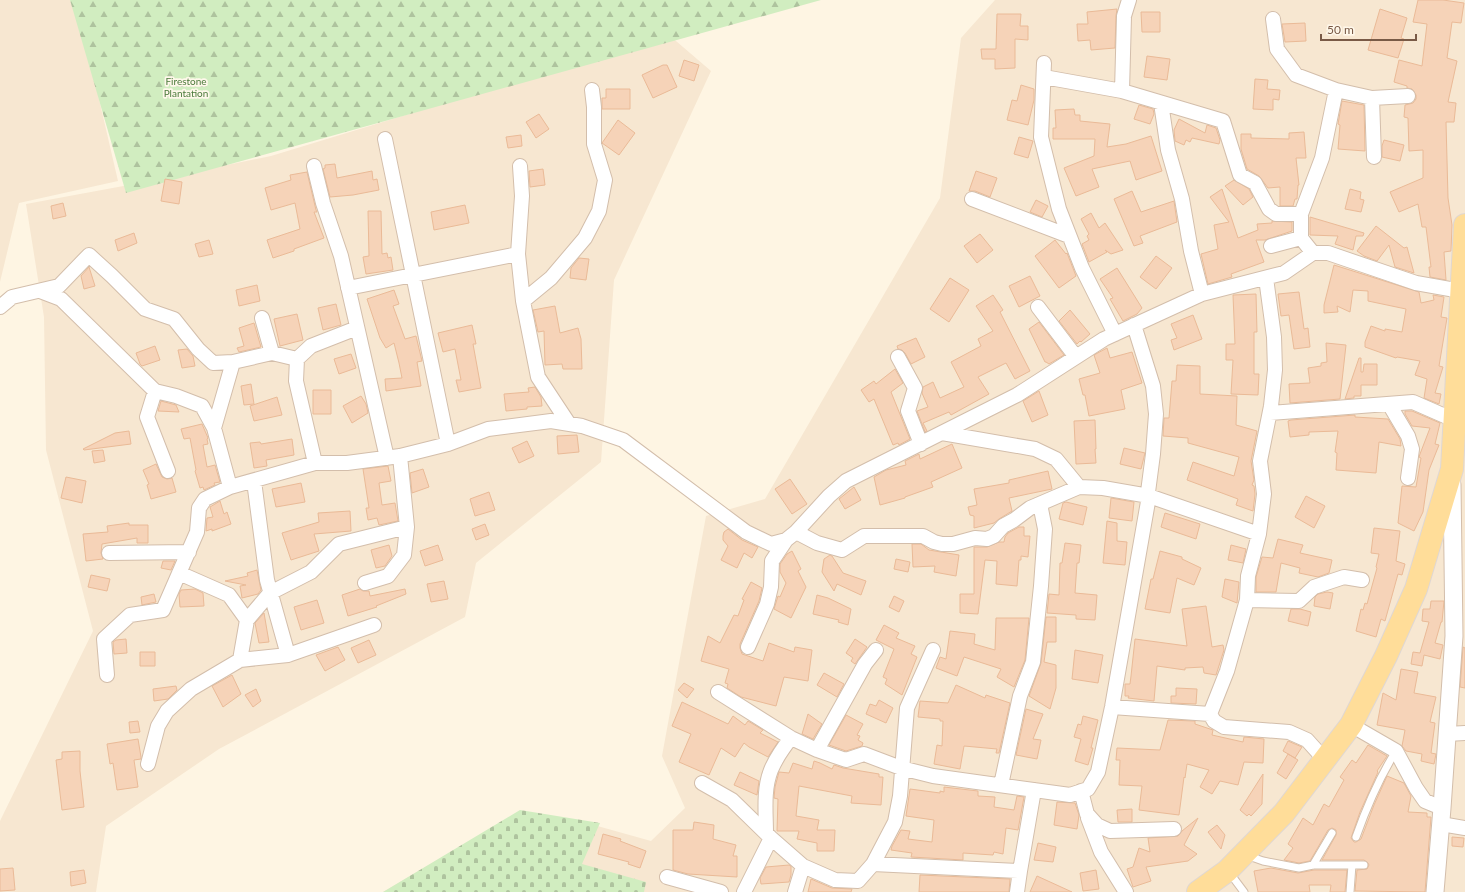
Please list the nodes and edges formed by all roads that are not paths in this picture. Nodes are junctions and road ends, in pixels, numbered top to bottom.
1 (1129, 0) edge
2 (1273, 19) dead end
3 (592, 90) dead end
4 (1336, 90) junction
5 (1122, 91) junction
6 (1408, 96) dead end
7 (1372, 98) junction
8 (1161, 103) junction
9 (385, 138) dead end
10 (1374, 157) dead end
11 (314, 166) dead end
12 (520, 166) dead end
13 (972, 199) dead end
14 (1301, 214) junction
15 (1465, 225) edge
16 (1069, 236) junction
17 (1301, 238) junction
18 (1271, 246) dead end
19 (1313, 253) junction
20 (518, 254) junction
21 (413, 276) junction
22 (1266, 278) junction
23 (348, 288) junction
24 (40, 291) junction
25 (1202, 294) junction
26 (1462, 300) edge
27 (522, 301) junction
28 (0, 307) edge
29 (1038, 307) dead end
30 (262, 318) dead end
31 (1134, 325) junction
32 (357, 328) junction
33 (1115, 334) junction
34 (272, 353) junction
35 (898, 357) dead end
36 (1076, 357) junction
37 (297, 359) junction
38 (233, 362) junction
39 (155, 391) junction
40 (1389, 404) junction
41 (1270, 413) junction
42 (1454, 420) junction
43 (569, 424) junction
44 (214, 428) junction
45 (942, 433) junction
46 (448, 444) junction
47 (921, 444) junction
48 (393, 457) junction
49 (316, 463) junction
50 (168, 470) dead end
51 (1452, 470) junction
52 (1408, 478) dead end
53 (254, 481) junction
54 (230, 487) junction
55 (1079, 488) junction
56 (1149, 496) junction
57 (1040, 504) junction
58 (407, 527) junction
59 (1259, 534) junction
60 (791, 536) junction
61 (189, 552) junction
62 (109, 553) dead end
63 (179, 573) junction
64 (1362, 580) dead end
65 (365, 583) dead end
66 (270, 594) junction
67 (1247, 600) junction
68 (247, 620) junction
69 (374, 625) dead end
70 (748, 647) dead end
71 (876, 650) dead end
72 (933, 650) dead end
73 (288, 655) junction
74 (240, 660) junction
75 (107, 675) dead end
76 (718, 692) dead end
77 (1112, 707) junction
78 (1210, 714) junction
79 (1351, 725) junction
80 (1465, 733) edge
81 (1447, 734) junction
82 (791, 738) junction
83 (817, 750) junction
84 (1396, 751) junction
85 (1325, 760) junction
86 (148, 764) dead end
87 (901, 768) junction
88 (702, 782) dead end
89 (1001, 785) junction
90 (1034, 790) junction
91 (1081, 791) junction
92 (1086, 814) junction
93 (1442, 816) junction
94 (1465, 828) edge
95 (1174, 829) dead end
96 (1332, 833) dead end
97 (769, 836) junction
98 (1356, 837) dead end
99 (1244, 854) junction
100 (873, 864) junction
101 (1313, 865) junction
102 (1352, 865) junction
103 (1364, 865) dead end
104 (803, 866) junction
105 (1020, 871) junction
106 (1227, 871) junction
107 (667, 877) dead end
108 (720, 892) edge
109 (744, 892) edge
110 (795, 892) edge
111 (1017, 892) edge
112 (1126, 892) edge
113 (1198, 892) edge
114 (1244, 892) edge
115 (1350, 892) edge
116 (1435, 892) edge

1 - 5 street
2 - 4 street
3 - 27 street
4 - 7 street
4 - 14 street
5 - 8 street
5 - 16 street
6 - 7 street
7 - 10 street
8 - 14 street
8 - 25 street
9 - 21 street
11 - 23 street
12 - 20 street
13 - 16 street
14 - 17 street
15 - 26 main road
16 - 33 street
17 - 18 street
17 - 19 street
19 - 22 street
19 - 26 street
20 - 21 street
20 - 27 street
21 - 23 street
21 - 46 street
22 - 25 street
22 - 41 street
23 - 32 street
24 - 28 street
24 - 38 street
24 - 39 street
25 - 31 street
26 - 42 main road
27 - 43 street
29 - 36 street
30 - 34 street
31 - 33 street
31 - 56 street
32 - 37 street
32 - 48 street
33 - 36 street
34 - 37 street
34 - 38 street
35 - 47 street
36 - 45 street
37 - 49 street
38 - 44 street
39 - 44 street
39 - 50 street
40 - 41 street
40 - 42 street
40 - 52 street
41 - 59 street
42 - 51 main road
43 - 46 street
43 - 60 street
44 - 54 street
45 - 47 street
45 - 55 street
46 - 48 street
47 - 60 street
48 - 49 street
48 - 58 street
49 - 53 street
51 - 79 main road
51 - 81 street
53 - 54 street
53 - 66 street
54 - 61 street
55 - 56 street
55 - 57 street
56 - 59 street
56 - 77 street
57 - 60 street
57 - 89 street
58 - 65 street
58 - 66 street
59 - 67 street
60 - 70 street
61 - 62 street
61 - 63 street
63 - 68 street
63 - 75 street
64 - 67 street
66 - 68 street
66 - 73 street
67 - 78 street
68 - 74 street
69 - 73 street
71 - 83 street
72 - 87 street
73 - 74 street
74 - 86 street
76 - 82 street
77 - 78 street
77 - 91 street
78 - 85 street
79 - 84 street
79 - 85 main road
80 - 81 street
81 - 93 street
82 - 83 street
82 - 97 street
83 - 87 street
84 - 93 street
84 - 98 lane
85 - 99 main road
87 - 89 street
87 - 100 street
88 - 97 street
89 - 90 street
90 - 91 street
90 - 105 street
91 - 92 street
92 - 95 street
92 - 112 street
93 - 94 street
93 - 116 street
96 - 101 lane
97 - 104 street
97 - 109 street
99 - 101 lane
99 - 106 main road
100 - 104 street
100 - 105 street
101 - 102 lane
102 - 103 lane
102 - 115 lane
104 - 110 street
105 - 111 street
106 - 113 main road
106 - 114 lane
107 - 108 street

